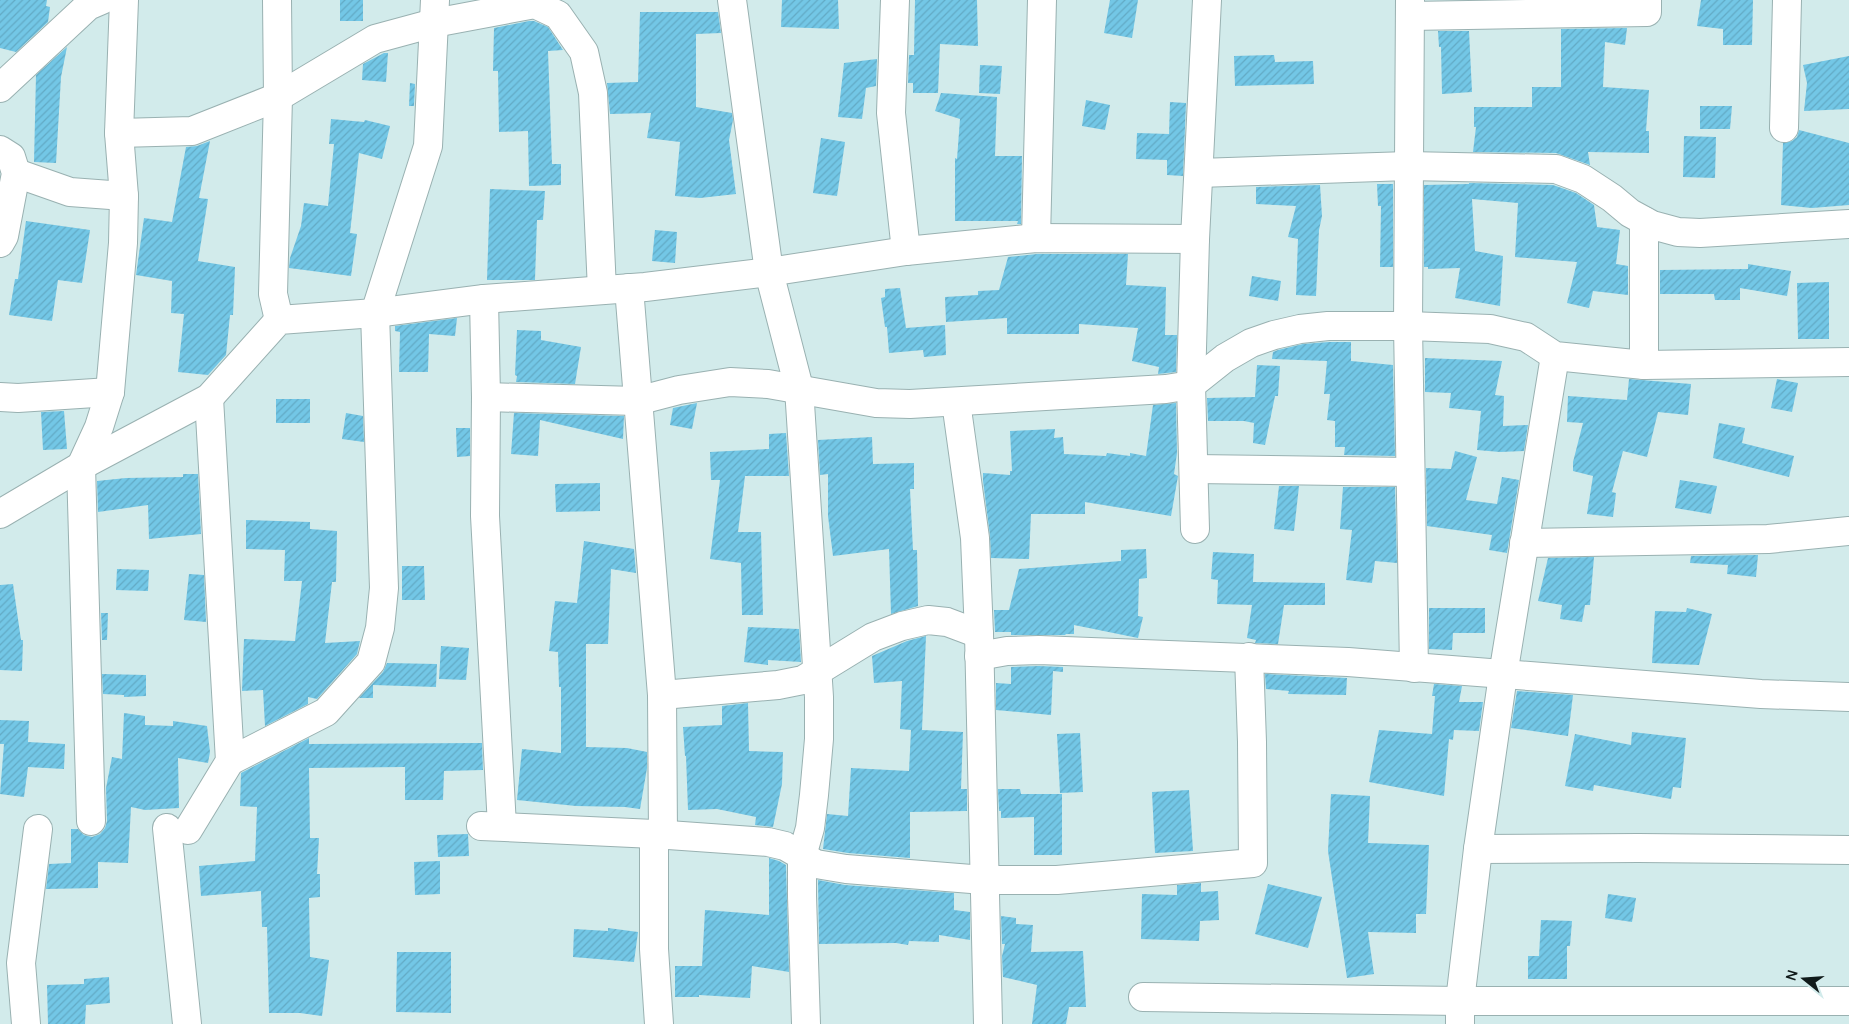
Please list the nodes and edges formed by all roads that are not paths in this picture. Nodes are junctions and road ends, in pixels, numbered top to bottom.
1 (102, 0) edge
2 (124, 0) edge
3 (277, 0) edge
4 (732, 0) edge
5 (895, 0) edge
6 (1042, 0) edge
7 (1207, 0) edge
8 (1647, 0) edge
9 (1787, 0) edge
10 (1410, 8) edge
11 (435, 12) edge
12 (0, 88) edge
13 (278, 97) junction
14 (1784, 128) dead end
15 (119, 133) junction
16 (0, 150) edge
17 (1408, 166) junction
18 (16, 172) junction
19 (1199, 173) junction
20 (124, 196) junction
21 (1644, 220) junction
22 (1849, 224) edge
23 (1036, 238) junction
24 (1195, 239) junction
25 (0, 243) edge
26 (906, 251) junction
27 (769, 272) junction
28 (629, 288) junction
29 (602, 290) junction
30 (484, 299) junction
31 (375, 313) junction
32 (280, 320) junction
33 (1408, 326) junction
34 (1555, 356) junction
35 (1849, 362) edge
36 (1644, 365) junction
37 (1191, 385) junction
38 (799, 388) junction
39 (110, 392) junction
40 (0, 397) edge
41 (486, 397) junction
42 (209, 398) junction
43 (637, 401) junction
44 (956, 402) junction
45 (81, 466) junction
46 (1194, 469) junction
47 (1410, 472) junction
48 (0, 514) edge
49 (1195, 529) dead end
50 (1849, 530) edge
51 (1524, 543) junction
52 (979, 645) junction
53 (1249, 657) junction
54 (1414, 668) junction
55 (818, 672) junction
56 (1503, 675) junction
57 (662, 695) junction
58 (1849, 697) edge
59 (230, 761) junction
60 (90, 821) dead end
61 (38, 829) dead end
62 (659, 834) junction
63 (1478, 849) junction
64 (1849, 850) edge
65 (802, 856) junction
66 (984, 880) junction
67 (11, 962) edge
68 (1143, 997) dead end
69 (1849, 1001) edge
70 (1460, 1013) edge
71 (26, 1024) edge
72 (188, 1024) edge
73 (659, 1024) edge
74 (806, 1024) edge
75 (988, 1024) edge

1 - 12 street
2 - 15 street
3 - 13 street
4 - 27 street
5 - 26 street
6 - 23 street
7 - 19 street
8 - 10 street
9 - 14 street
10 - 17 street
11 - 13 street
11 - 29 street
11 - 31 street
13 - 15 street
13 - 32 street
15 - 20 street
16 - 18 street
17 - 19 street
17 - 21 street
17 - 33 street
18 - 20 street
18 - 25 street
19 - 24 street
20 - 39 street
21 - 22 street
21 - 36 street
23 - 24 street
23 - 26 street
24 - 37 street
26 - 27 street
27 - 28 street
27 - 38 street
28 - 29 street
28 - 43 street
29 - 30 street
30 - 31 street
30 - 41 street
31 - 32 street
31 - 59 street
32 - 42 street
33 - 34 street
33 - 37 street
33 - 47 street
34 - 36 street
34 - 51 street
35 - 36 street
37 - 44 street
37 - 46 street
38 - 43 street
38 - 44 street
38 - 55 street
39 - 40 street
39 - 45 street
41 - 43 street
41 - 62 street
42 - 45 street
42 - 59 street
43 - 57 street
44 - 52 street
45 - 48 street
45 - 60 street
46 - 47 street
46 - 49 street
47 - 54 street
50 - 51 street
51 - 56 street
52 - 53 street
52 - 55 street
52 - 66 street
53 - 54 street
53 - 66 street
54 - 56 street
55 - 57 street
55 - 65 street
56 - 58 street
56 - 63 street
57 - 62 street
59 - 72 street
61 - 67 street
62 - 65 street
62 - 73 street
63 - 64 street
63 - 70 street
65 - 66 street
65 - 74 street
66 - 75 street
67 - 71 street
68 - 70 street
69 - 70 street

